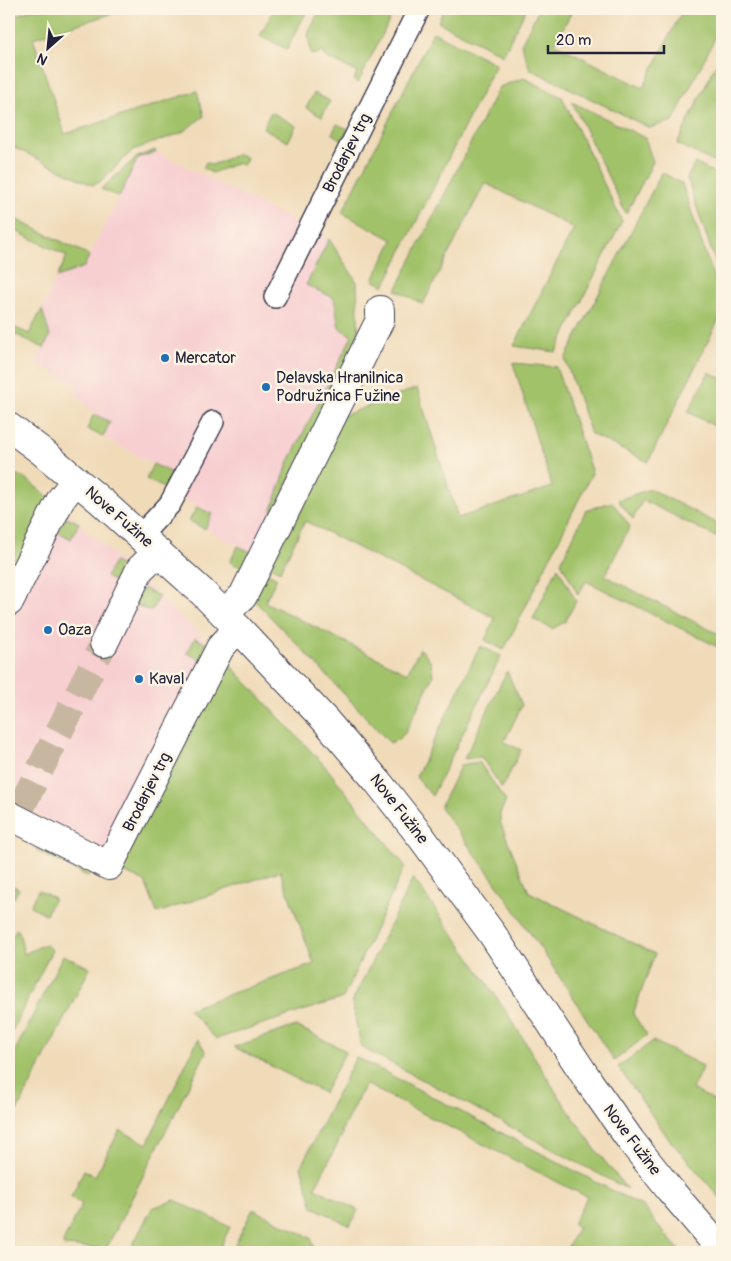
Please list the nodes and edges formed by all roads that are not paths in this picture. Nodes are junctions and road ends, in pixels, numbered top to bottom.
1 (419, 9) edge
2 (275, 297) dead end
3 (380, 310) dead end
4 (212, 422) dead end
5 (9, 427) edge
6 (76, 480) junction
7 (149, 544) junction
8 (9, 602) edge
9 (231, 621) junction
10 (104, 643) tunnel mouth
11 (14, 819) edge
12 (722, 1250) edge

1 - 2 lane, Brodarjev trg
3 - 9 street, Brodarjev trg
4 - 7 lane
5 - 6 street, Nove Fužine
6 - 7 street, Nove Fužine
6 - 8 street
7 - 9 street, Nove Fužine
7 - 10 street
9 - 11 street, Brodarjev trg
9 - 12 street, Nove Fužine

